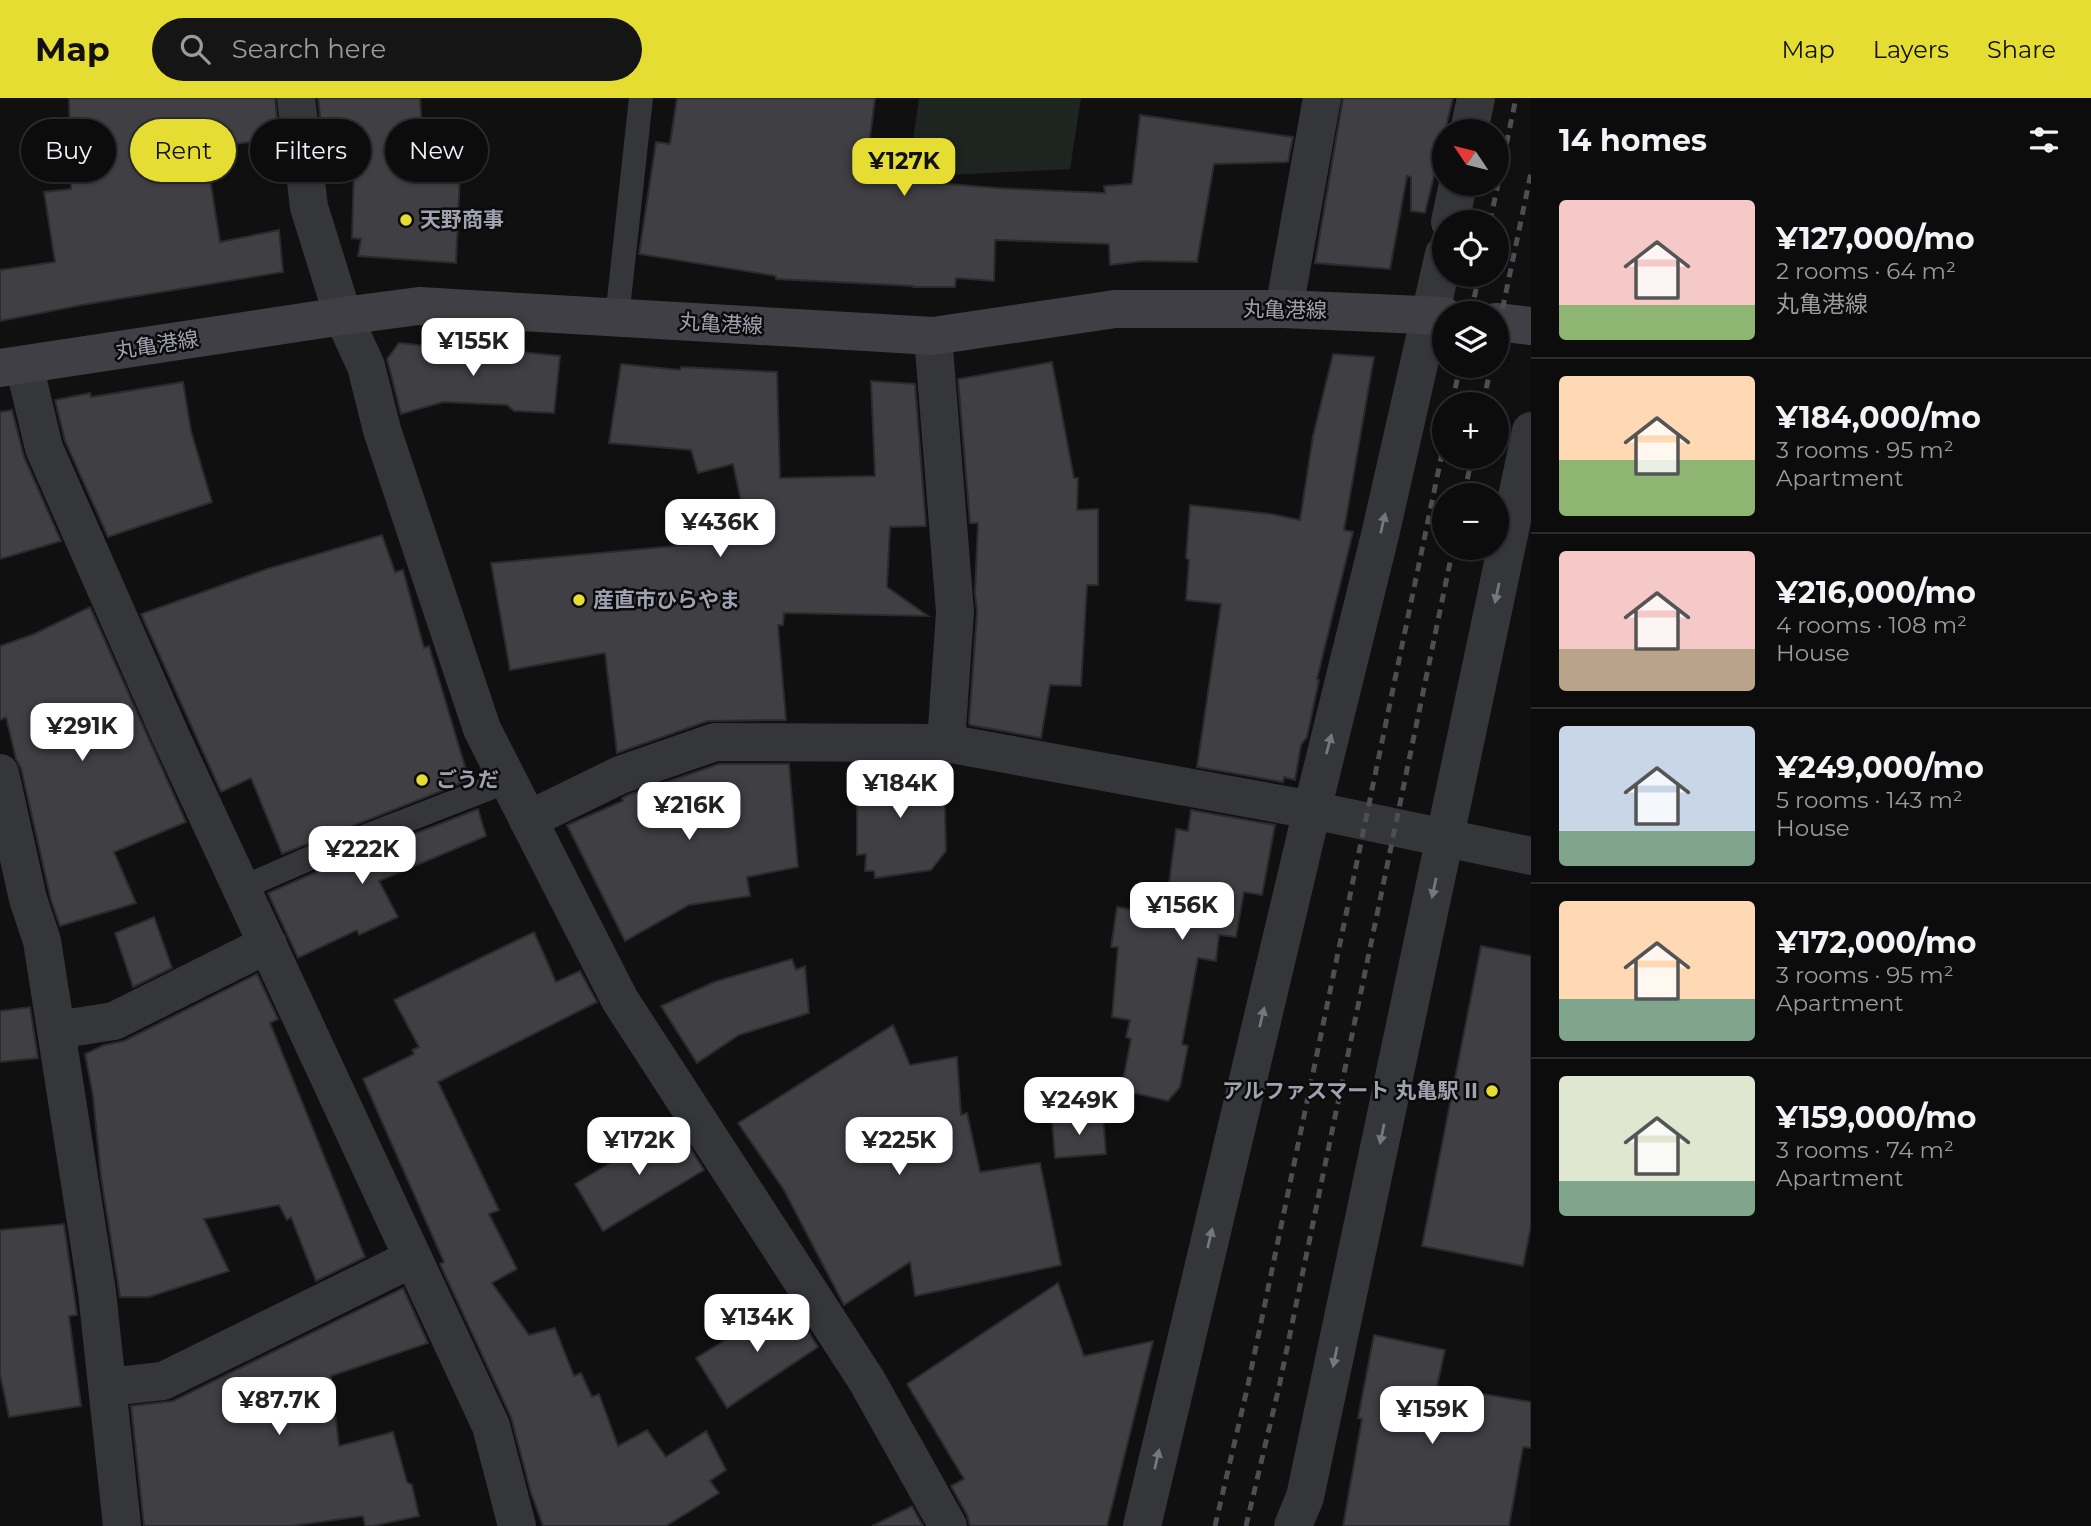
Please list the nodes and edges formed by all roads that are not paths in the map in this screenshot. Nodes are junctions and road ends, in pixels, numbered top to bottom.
1 (296, 98) edge
2 (641, 98) edge
3 (1322, 98) edge
4 (1476, 98) edge
5 (1472, 119) edge
6 (1284, 309) junction
7 (343, 316) junction
8 (1432, 316) edge
9 (617, 318) junction
10 (1509, 323) edge
11 (1531, 326) edge
12 (1432, 335) edge
13 (933, 336) junction
14 (12, 367) edge
15 (1531, 430) edge
16 (946, 743) junction
17 (0, 773) edge
18 (508, 781) junction
19 (1312, 810) junction
20 (528, 820) junction
21 (1445, 838) junction
22 (1531, 856) edge
23 (242, 888) junction
24 (14, 901) edge
25 (268, 944) junction
26 (56, 1030) junction
27 (413, 1258) junction
28 (108, 1387) junction
29 (122, 1526) edge
30 (517, 1526) edge
31 (948, 1526) edge
32 (1142, 1526) edge
33 (1293, 1526) edge

1 - 7 street
2 - 9 lane
3 - 6 street
4 - 5 street
6 - 8 main road, 丸亀港線
6 - 13 main road, 丸亀港線
7 - 9 main road, 丸亀港線
7 - 14 main road, 丸亀港線
7 - 18 street
9 - 13 main road, 丸亀港線
10 - 11 main road
19 -> 12 street
13 - 16 street
14 - 23 street
15 -> 21 street
16 - 19 street
16 - 20 street
17 - 24 street
18 - 20 street
18 - 23 lane
19 - 21 street
32 -> 19 street
20 - 31 street
21 - 22 street
21 -> 33 street
23 - 25 street
24 - 26 street
25 - 26 street
25 - 27 street
26 - 28 street
27 - 28 street
27 - 30 street
28 - 29 street

